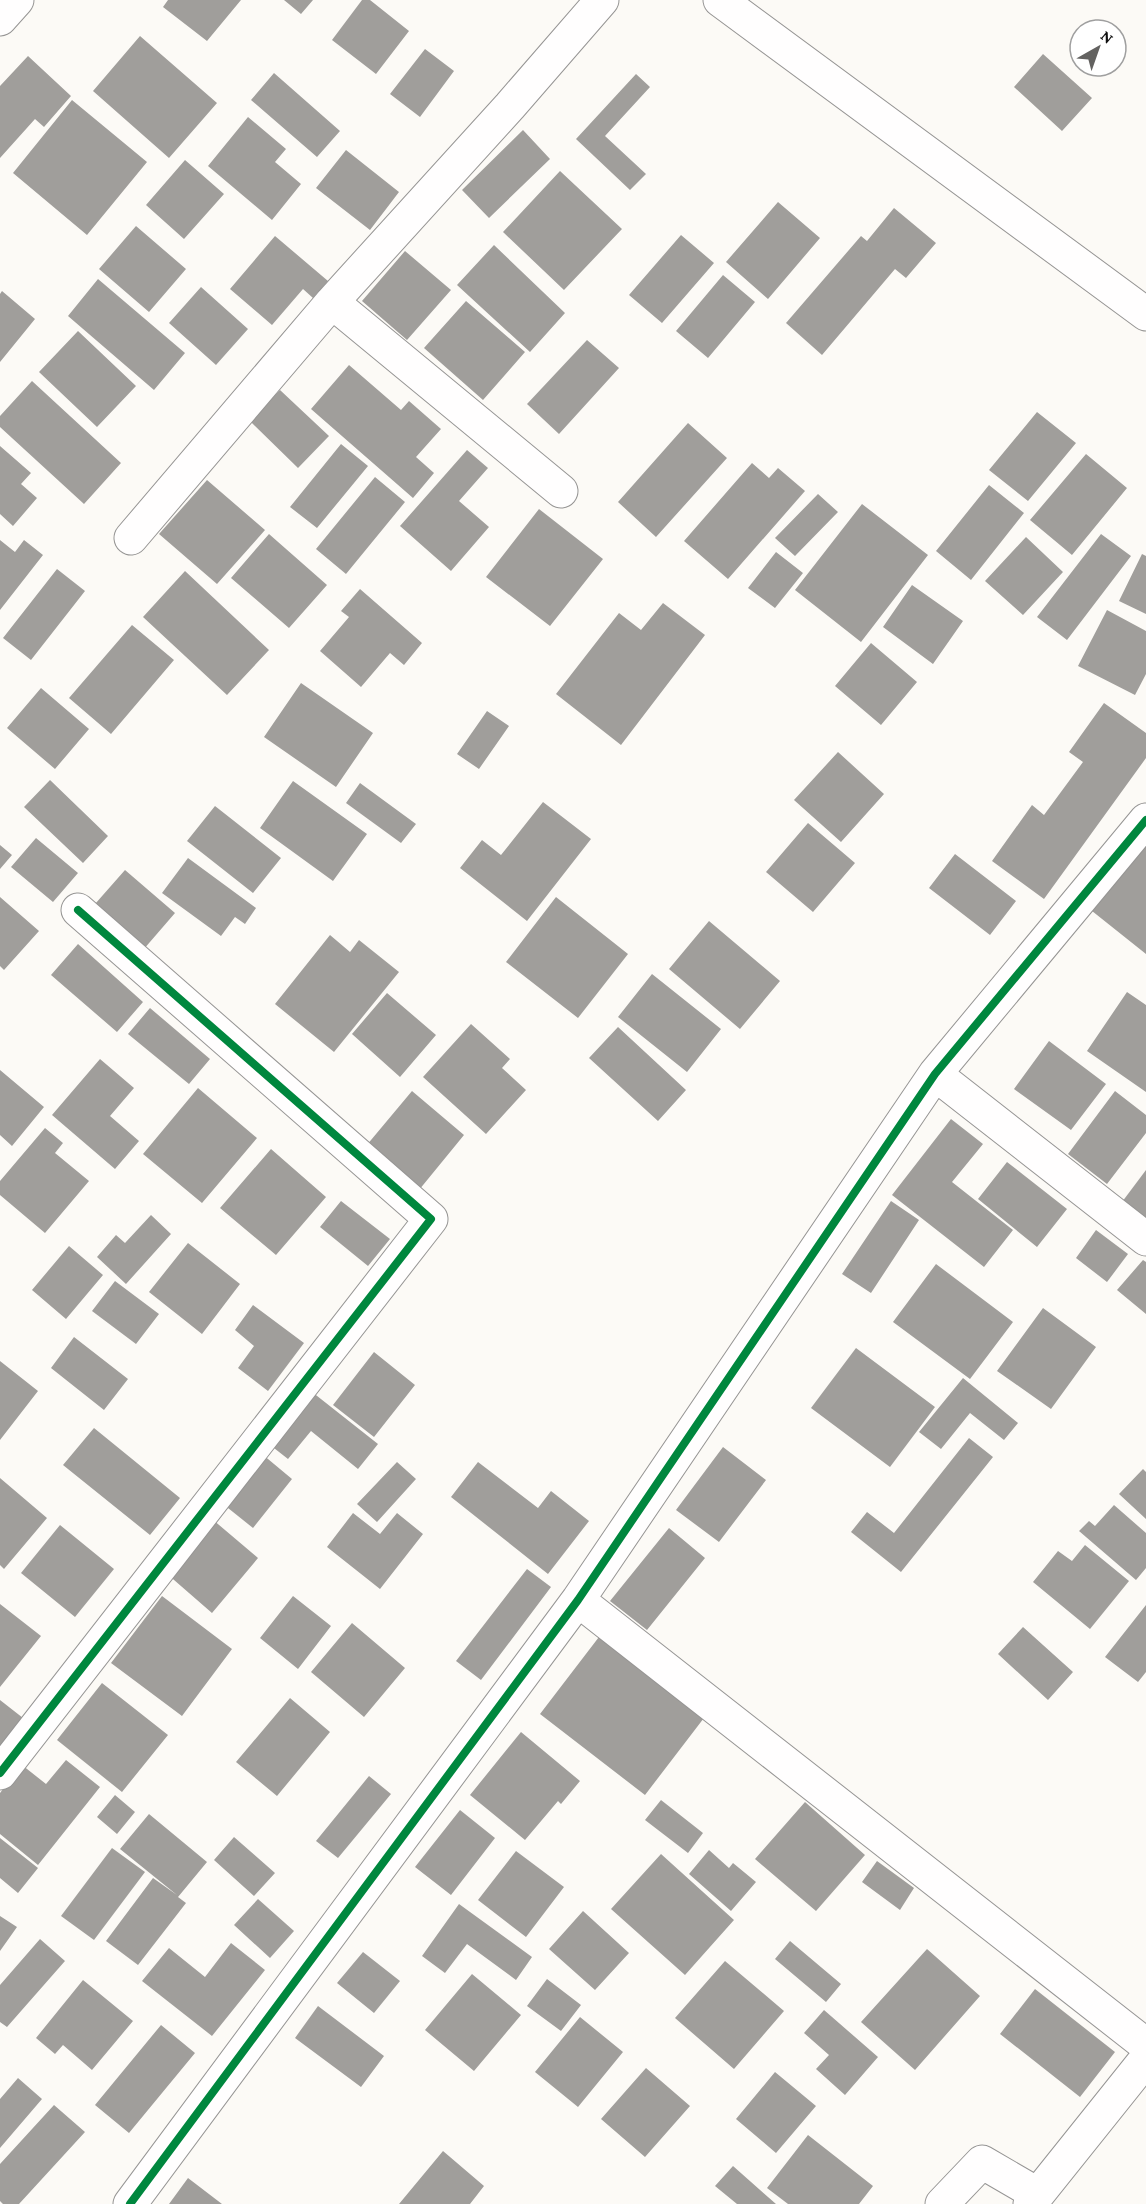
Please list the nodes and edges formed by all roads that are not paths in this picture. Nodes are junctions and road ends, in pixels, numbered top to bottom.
1 (17, 0) edge
2 (602, 0) edge
3 (720, 0) edge
4 (0, 20) edge
5 (332, 302) junction
6 (1146, 314) edge
7 (561, 491) dead end
8 (131, 538) dead end
9 (1146, 820) edge
10 (78, 910) dead end
11 (935, 1074) junction
12 (1146, 1239) edge
13 (578, 1600) junction
14 (0, 1773) edge
15 (1146, 2045) edge
16 (1146, 2058) edge
17 (1034, 2199) edge
18 (130, 2204) edge
19 (942, 2204) edge

1 - 4 street
2 - 5 street
3 - 6 street
5 - 7 street
5 - 8 street
9 - 11 street
10 - 14 street
11 - 12 street
11 - 13 street
13 - 15 street
13 - 18 street
16 - 17 street
17 - 19 street

